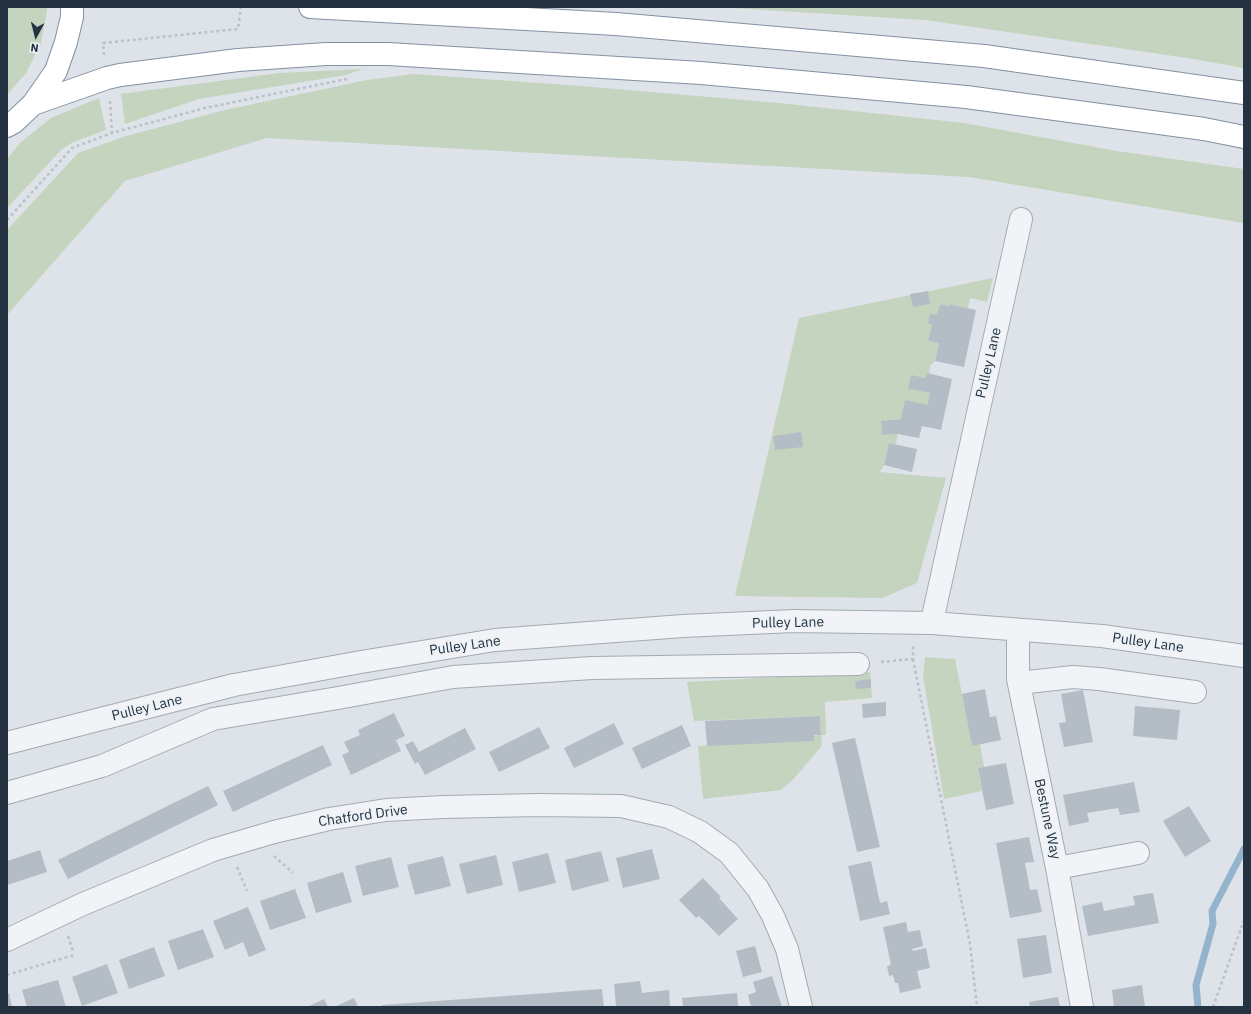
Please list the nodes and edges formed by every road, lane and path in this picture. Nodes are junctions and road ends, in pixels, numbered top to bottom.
1 (72, 7) edge
2 (241, 7) edge
3 (310, 7) edge
4 (104, 54) dead end
5 (354, 78) dead end
6 (1244, 93) edge
7 (110, 96) dead end
8 (33, 104) junction
9 (7, 126) edge
10 (112, 133) junction
11 (1244, 137) edge
12 (1021, 219) dead end
13 (7, 220) edge
14 (923, 624) junction
15 (1018, 630) junction
16 (1244, 656) edge
17 (913, 659) junction
18 (858, 664) joint
19 (1019, 683) junction
20 (1195, 692) dead end
21 (7, 743) edge
22 (7, 793) edge
23 (1138, 853) dead end
24 (236, 864) dead end
25 (1057, 868) junction
26 (247, 891) dead end
27 (1244, 920) edge
28 (67, 933) dead end
29 (7, 940) edge
30 (73, 950) dead end
31 (74, 955) dead end
32 (7, 975) edge
33 (801, 1007) edge
34 (976, 1007) edge
35 (1082, 1007) edge
36 (1212, 1007) edge

1 - 8 highway
2 - 4 path
3 - 6 highway
5 - 10 path
7 - 10 path
8 - 9 highway
8 - 11 highway
10 - 13 path
12 - 14 street, Pulley Lane
14 - 15 street, Pulley Lane
14 - 17 path
14 - 21 street, Pulley Lane
15 - 16 street, Pulley Lane
15 - 19 street, Bestune Way
17 - 18 path
17 - 34 path
18 - 22 street
19 - 20 street
19 - 25 street, Bestune Way
23 - 25 street
24 - 26 path
25 - 35 street, Bestune Way
27 - 36 path
28 - 30 path
29 - 33 street, Chatford Drive
31 - 32 path

